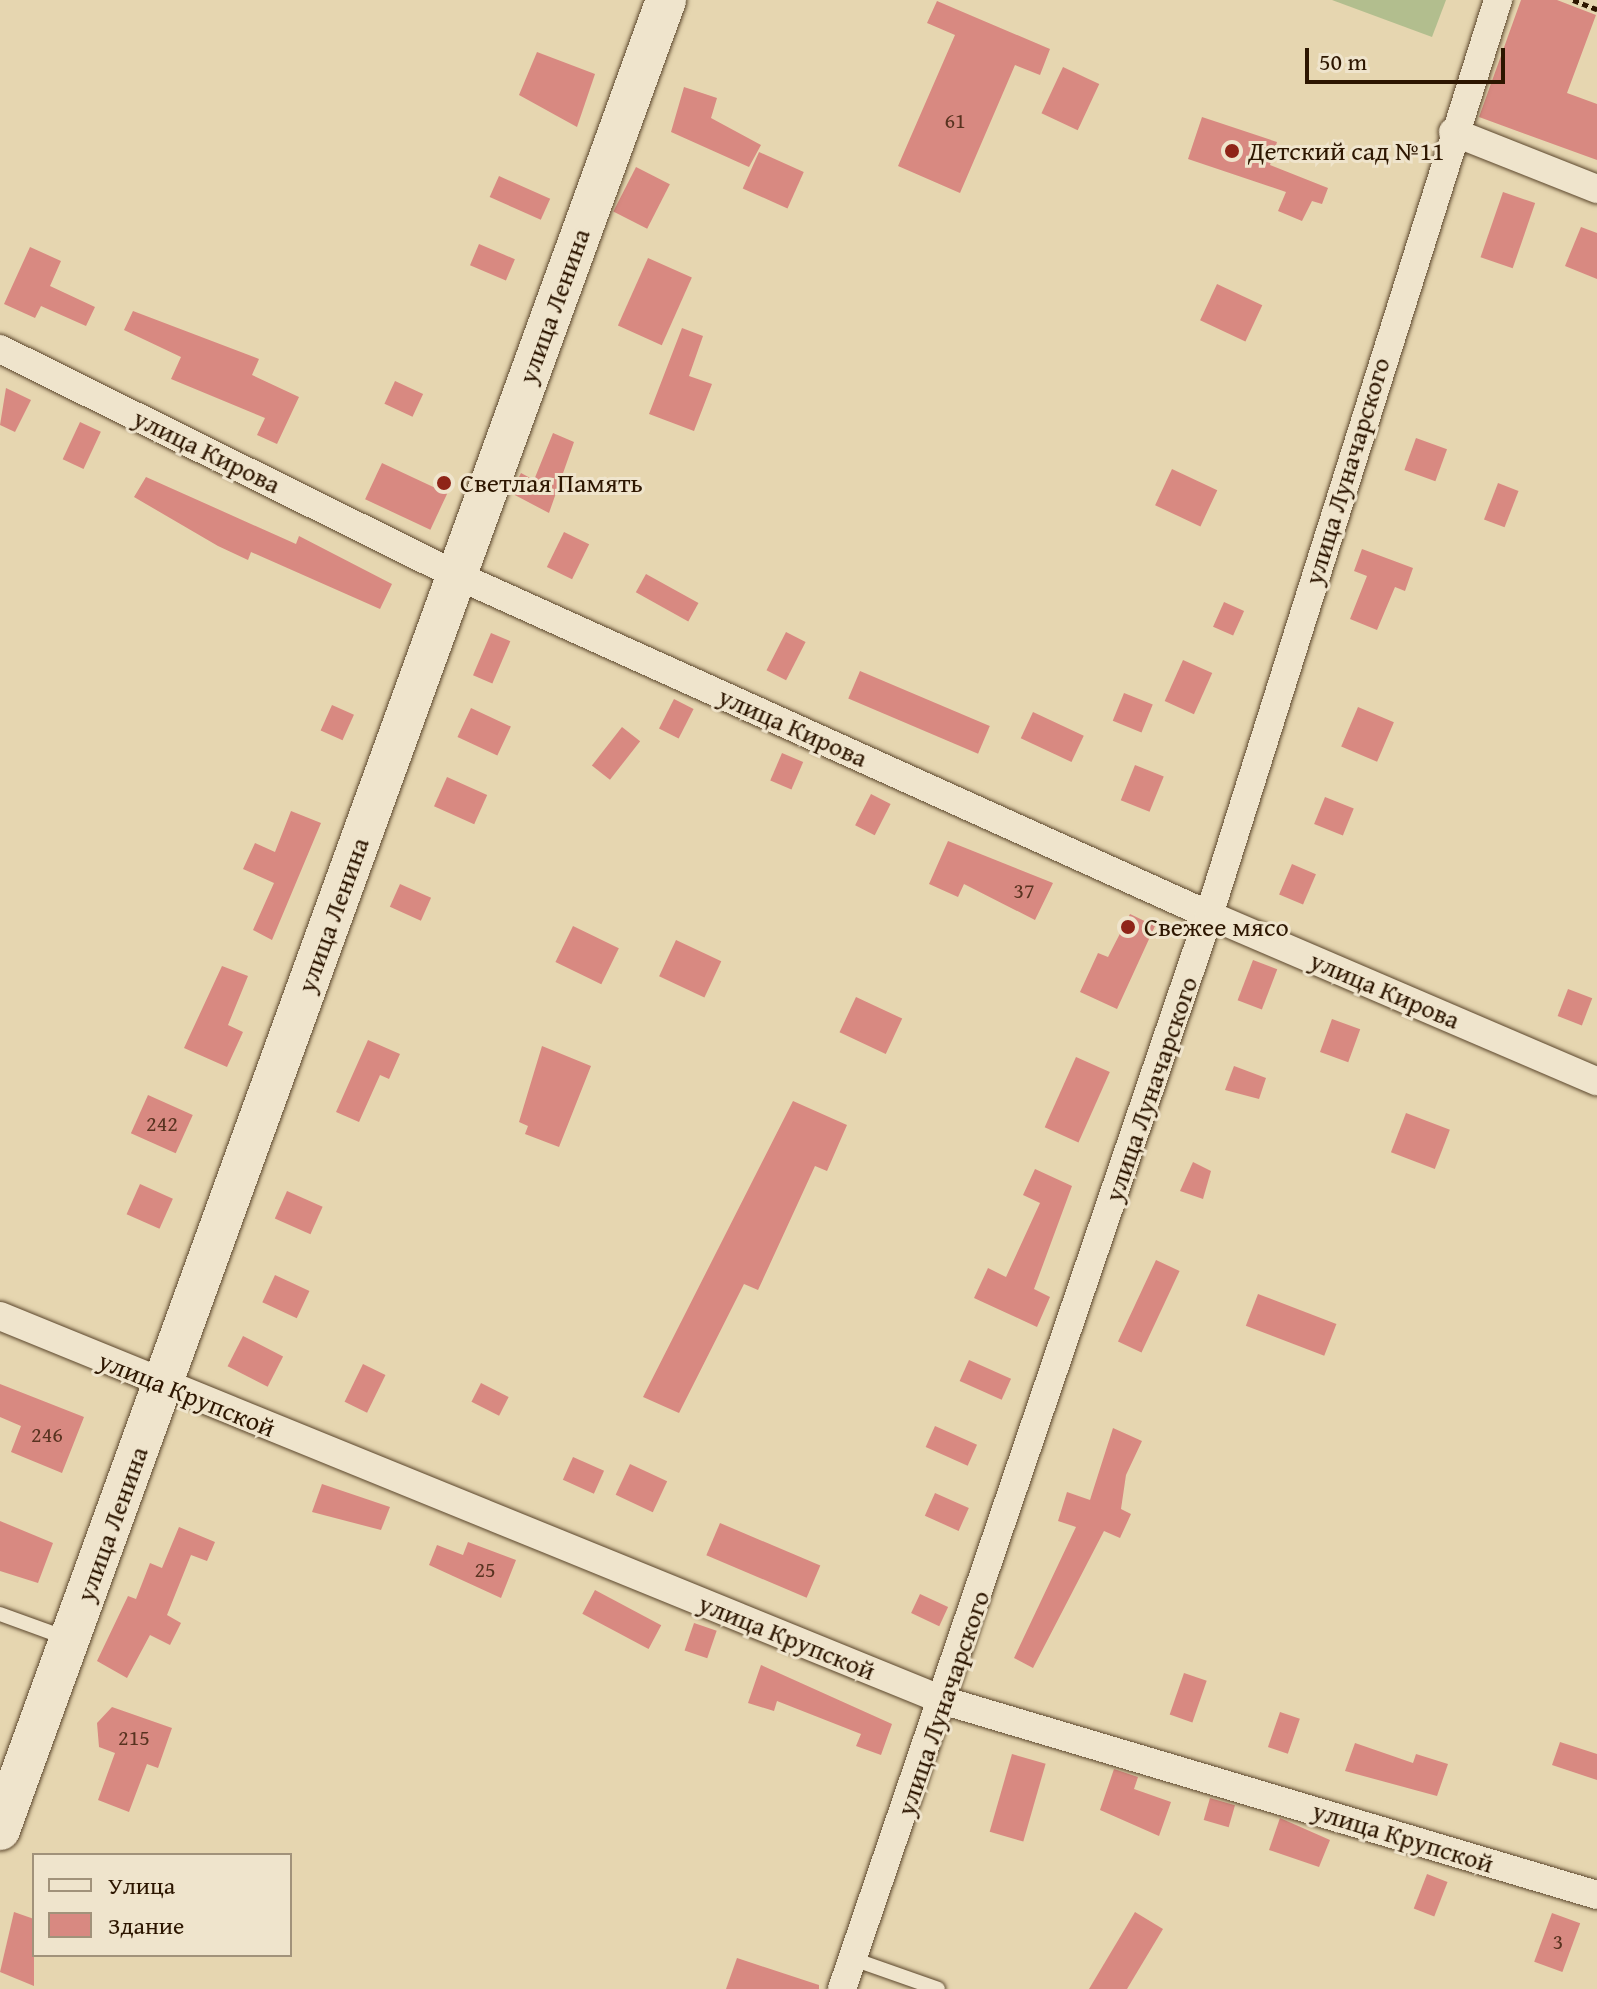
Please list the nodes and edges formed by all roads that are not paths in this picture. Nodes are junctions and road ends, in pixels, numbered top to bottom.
1 (666, 0) edge
2 (1498, 0) edge
3 (1453, 132) junction
4 (1597, 189) edge
5 (0, 349) edge
6 (456, 575) junction
7 (1209, 915) junction
8 (1597, 1081) edge
9 (0, 1316) edge
10 (162, 1385) junction
11 (0, 1614) edge
12 (70, 1639) junction
13 (945, 1701) junction
14 (0, 1830) edge
15 (1597, 1895) edge
16 (853, 1959) junction
17 (842, 1989) edge
18 (938, 1989) edge

1 - 6 street, улица Ленина
2 - 3 street, улица Луначарского
3 - 4 street
3 - 7 street, улица Луначарского
5 - 6 street, улица Кирова
6 - 7 street, улица Кирова
6 - 10 street, улица Ленина
7 - 8 street, улица Кирова
7 - 13 street, улица Луначарского
9 - 10 street, улица Крупской
10 - 12 street, улица Ленина
10 - 13 street, улица Крупской
11 - 12 lane
12 - 14 street, улица Ленина
13 - 15 street, улица Крупской
13 - 16 street, улица Луначарского
16 - 17 street, улица Луначарского
16 - 18 lane

